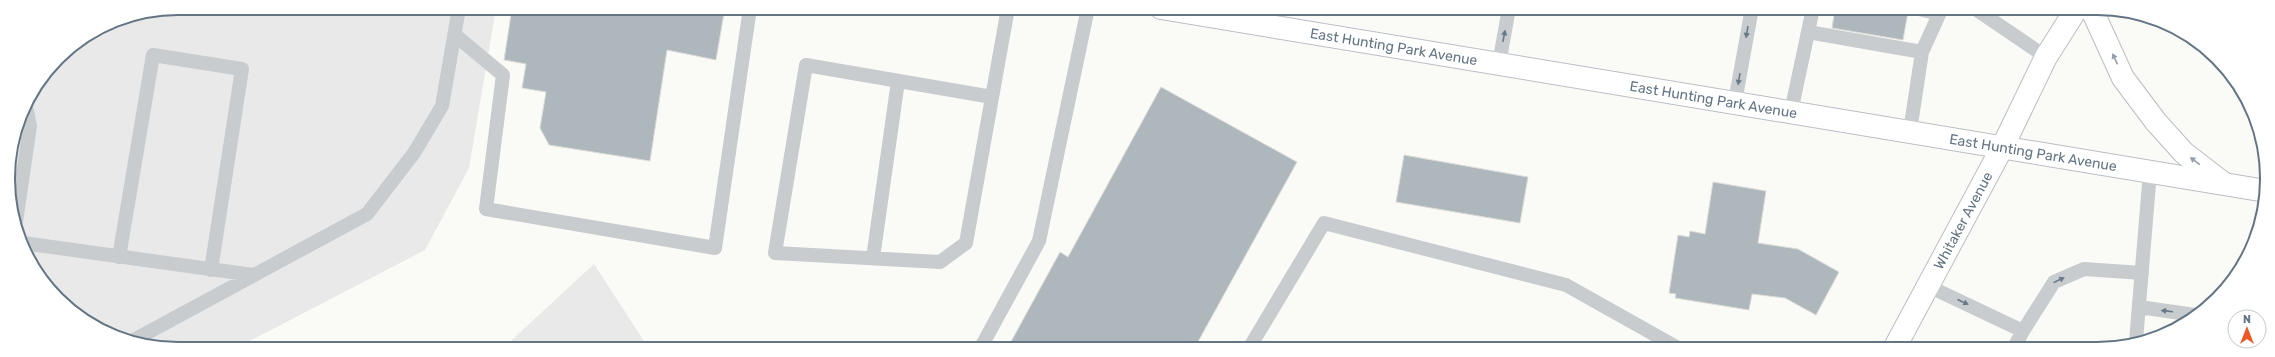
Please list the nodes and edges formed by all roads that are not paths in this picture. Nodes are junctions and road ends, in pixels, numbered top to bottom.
1 (458, 15) edge
2 (749, 15) edge
3 (1007, 15) edge
4 (1087, 15) edge
5 (1203, 15) edge
6 (1508, 15) edge
7 (1751, 15) edge
8 (1812, 15) edge
9 (1939, 15) edge
10 (1984, 15) edge
11 (2073, 15) edge
12 (2094, 15) edge
13 (1808, 32) junction
14 (455, 35) junction
15 (1922, 52) junction
16 (2046, 57) junction
17 (1498, 64) junction
18 (898, 81) junction
19 (992, 97) junction
20 (1735, 102) junction
21 (1791, 112) junction
22 (28, 115) edge
23 (1910, 131) junction
24 (2004, 146) junction
25 (2150, 172) junction
26 (2226, 184) junction
27 (2260, 191) edge
28 (18, 209) edge
29 (28, 244) edge
30 (119, 257) junction
31 (873, 258) junction
32 (211, 270) junction
33 (2142, 273) junction
34 (253, 276) junction
35 (1928, 286) junction
36 (2139, 307) junction
37 (2187, 314) edge
38 (2023, 331) junction
39 (140, 337) edge
40 (2136, 337) edge
41 (984, 342) edge
42 (1252, 342) edge
43 (1668, 342) edge
44 (1898, 342) edge
45 (2017, 342) edge

1 - 14 lane
2 - 14 lane
3 - 19 lane
4 - 41 lane
5 - 17 main road, East Hunting Park Avenue
17 -> 6 lane
7 -> 20 lane
8 - 13 lane
9 - 15 lane
10 - 16 lane
11 - 16 main road, Whitaker Avenue
26 -> 12 main road
13 - 15 lane
13 - 21 lane
14 - 34 lane
15 - 23 lane
16 - 24 main road, Whitaker Avenue
17 - 20 main road, East Hunting Park Avenue
18 - 19 lane
18 - 31 lane
18 - 31 lane
19 - 31 lane
20 - 21 main road, East Hunting Park Avenue
21 - 23 main road, East Hunting Park Avenue
22 - 28 lane
23 - 24 main road, East Hunting Park Avenue
24 - 25 main road, East Hunting Park Avenue
24 - 35 main road, Whitaker Avenue
25 - 26 main road, East Hunting Park Avenue
25 - 33 lane
26 - 27 main road, East Hunting Park Avenue
29 - 30 lane
30 - 32 lane
30 - 32 lane
32 - 34 lane
33 - 36 lane
38 -> 33 lane
34 - 39 lane
35 -> 38 lane
35 - 44 main road, Whitaker Avenue
37 -> 36 lane
36 - 40 lane
38 - 45 lane
42 - 43 lane

